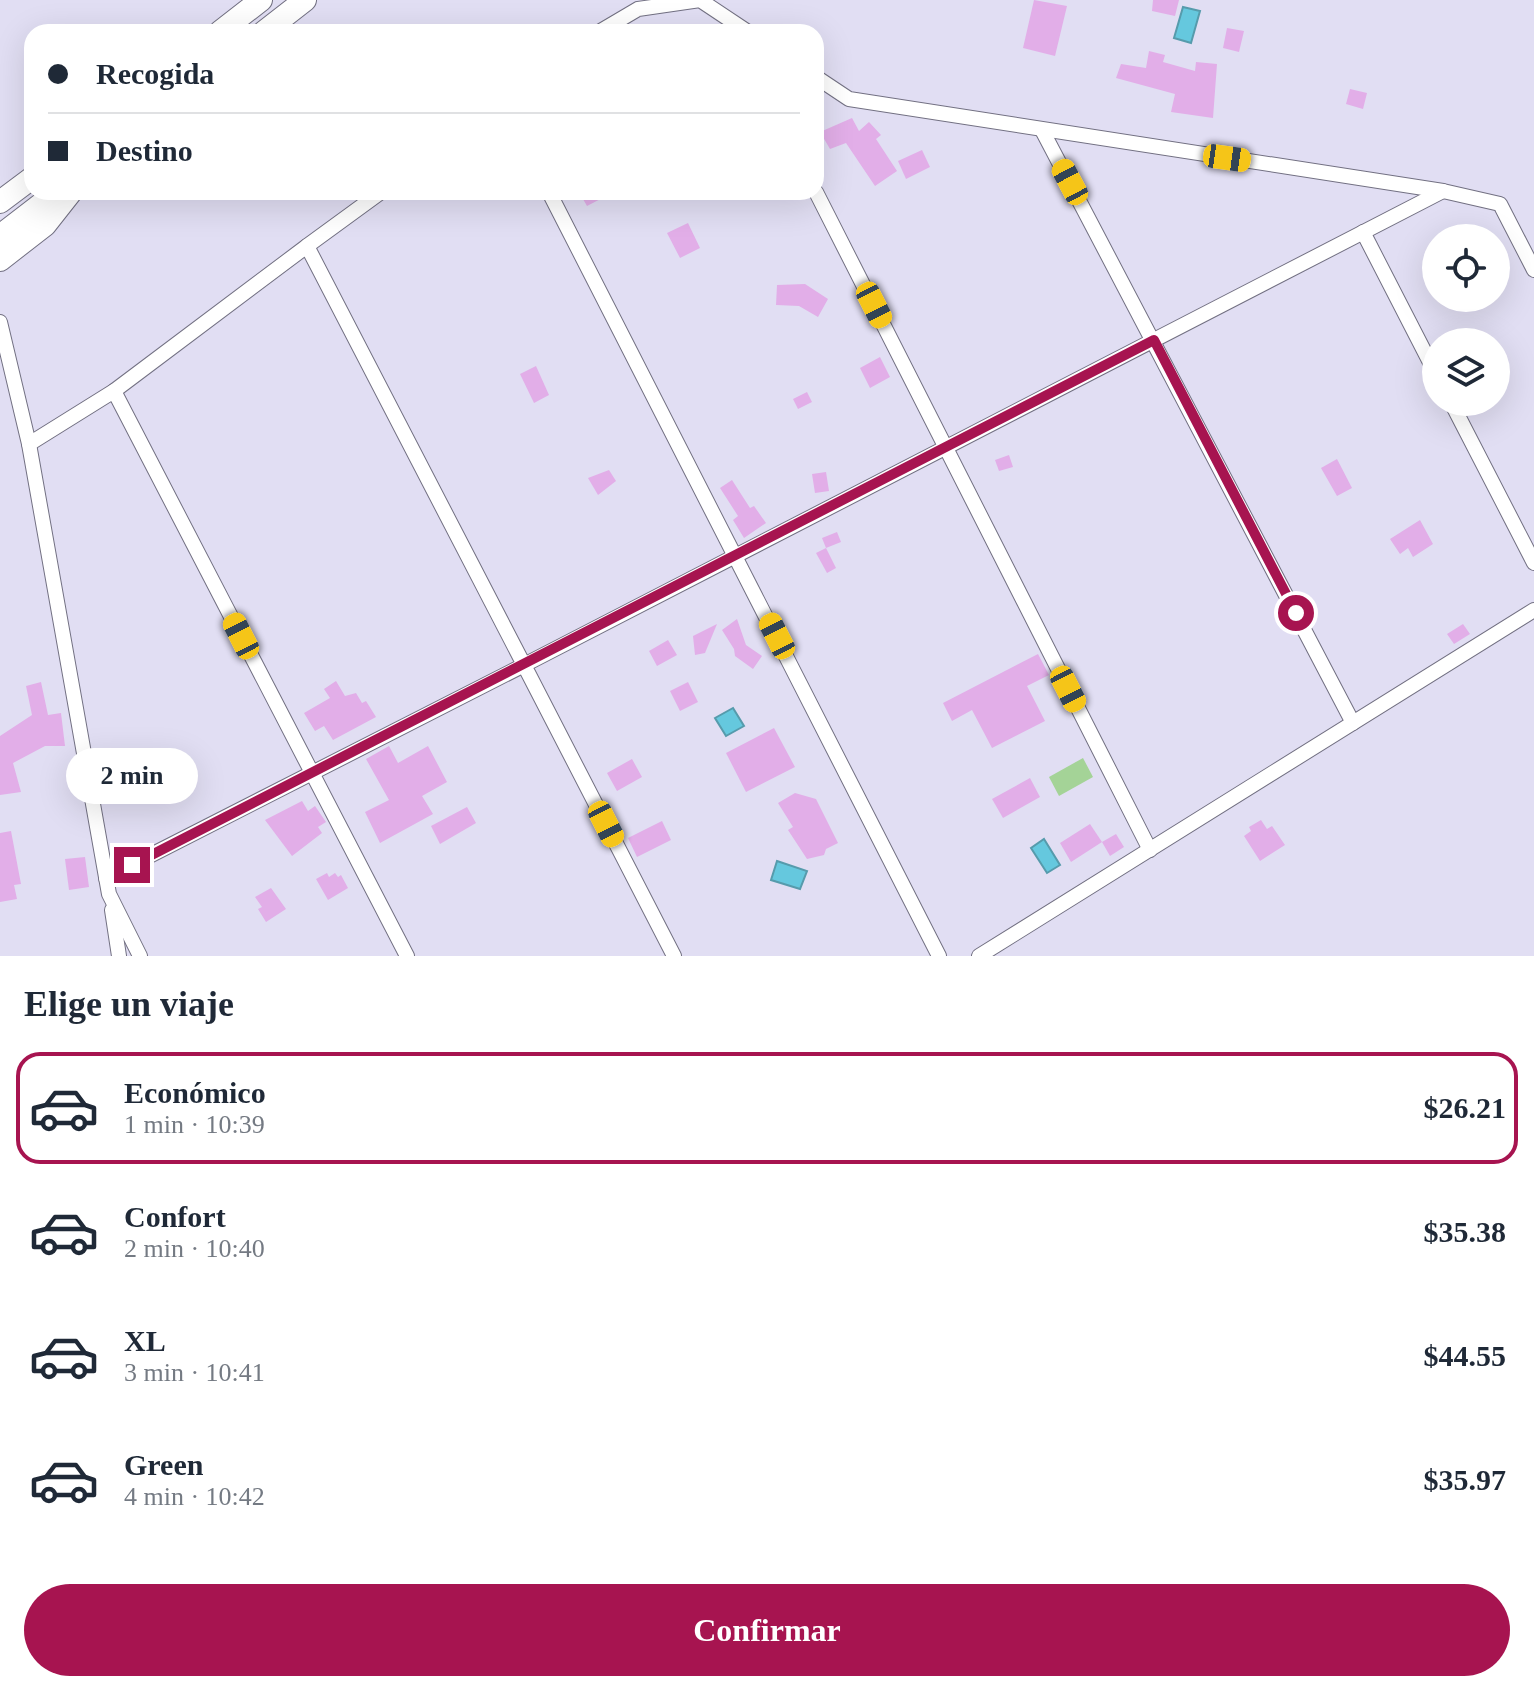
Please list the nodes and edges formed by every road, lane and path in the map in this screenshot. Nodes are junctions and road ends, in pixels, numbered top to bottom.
1 (261, 0) edge
2 (305, 0) edge
3 (230, 24) edge
4 (274, 24) edge
5 (613, 24) edge
6 (731, 24) edge
7 (824, 82) edge
8 (1042, 130) junction
9 (24, 166) edge
10 (0, 184) edge
11 (24, 184) edge
12 (1443, 191) junction
13 (47, 200) edge
14 (65, 200) edge
15 (370, 200) edge
16 (553, 200) edge
17 (820, 200) edge
18 (0, 202) edge
19 (1363, 232) junction
20 (0, 236) edge
21 (307, 246) junction
22 (0, 260) edge
23 (1534, 270) edge
24 (0, 322) edge
25 (1154, 340) junction
26 (1422, 347) edge
27 (114, 391) junction
28 (1458, 416) edge
29 (29, 444) junction
30 (946, 447) junction
31 (736, 556) junction
32 (1534, 563) edge
33 (1534, 610) edge
34 (524, 665) junction
35 (1353, 723) junction
36 (312, 773) junction
37 (1150, 850) junction
38 (106, 878) junction
39 (109, 894) junction
40 (119, 956) edge
41 (140, 956) edge
42 (407, 956) edge
43 (674, 956) edge
44 (939, 956) edge
45 (979, 956) edge

1 - 3 highway
2 - 4 highway
5 - 6 street
7 - 8 street
8 - 12 street
8 - 25 street
9 - 10 highway
11 - 18 highway
12 - 19 street
12 - 23 street
13 - 20 highway
14 - 22 highway
15 - 21 street
16 - 31 street
17 - 30 street
19 - 25 street
19 - 26 street
21 - 27 street
21 - 34 street
24 - 29 street
25 - 30 street
25 - 35 street
27 - 29 street
27 - 36 street
28 - 32 street
29 - 38 street
30 - 31 street
30 - 37 street
31 - 34 street
31 - 44 street
33 - 35 street
34 - 36 street
34 - 43 street
35 - 37 street
36 - 38 street
36 - 42 street
37 - 45 street
38 - 39 street
39 - 40 street
39 - 41 street

